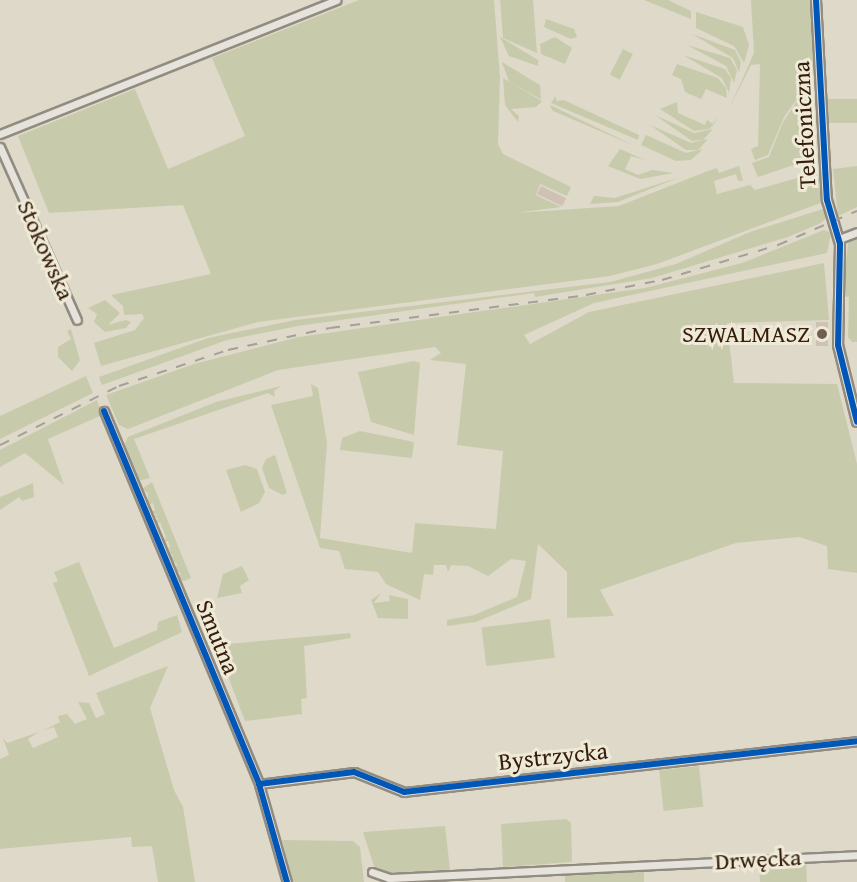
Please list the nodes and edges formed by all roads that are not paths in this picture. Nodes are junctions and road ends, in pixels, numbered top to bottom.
1 (336, 0) edge
2 (816, 0) edge
3 (0, 134) edge
4 (0, 147) edge
5 (857, 232) edge
6 (839, 239) junction
7 (77, 320) dead end
8 (105, 411) dead end
9 (857, 423) edge
10 (857, 741) edge
11 (259, 784) junction
12 (857, 855) edge
13 (372, 872) dead end
14 (287, 882) edge

1 - 3 street
2 - 6 street, Telefoniczna
4 - 7 street, Stokowska
5 - 6 street
6 - 9 street, Telefoniczna
8 - 11 street, Smutna
10 - 11 street, Bystrzycka
11 - 14 street, Smutna
12 - 13 street, Drwęcka

